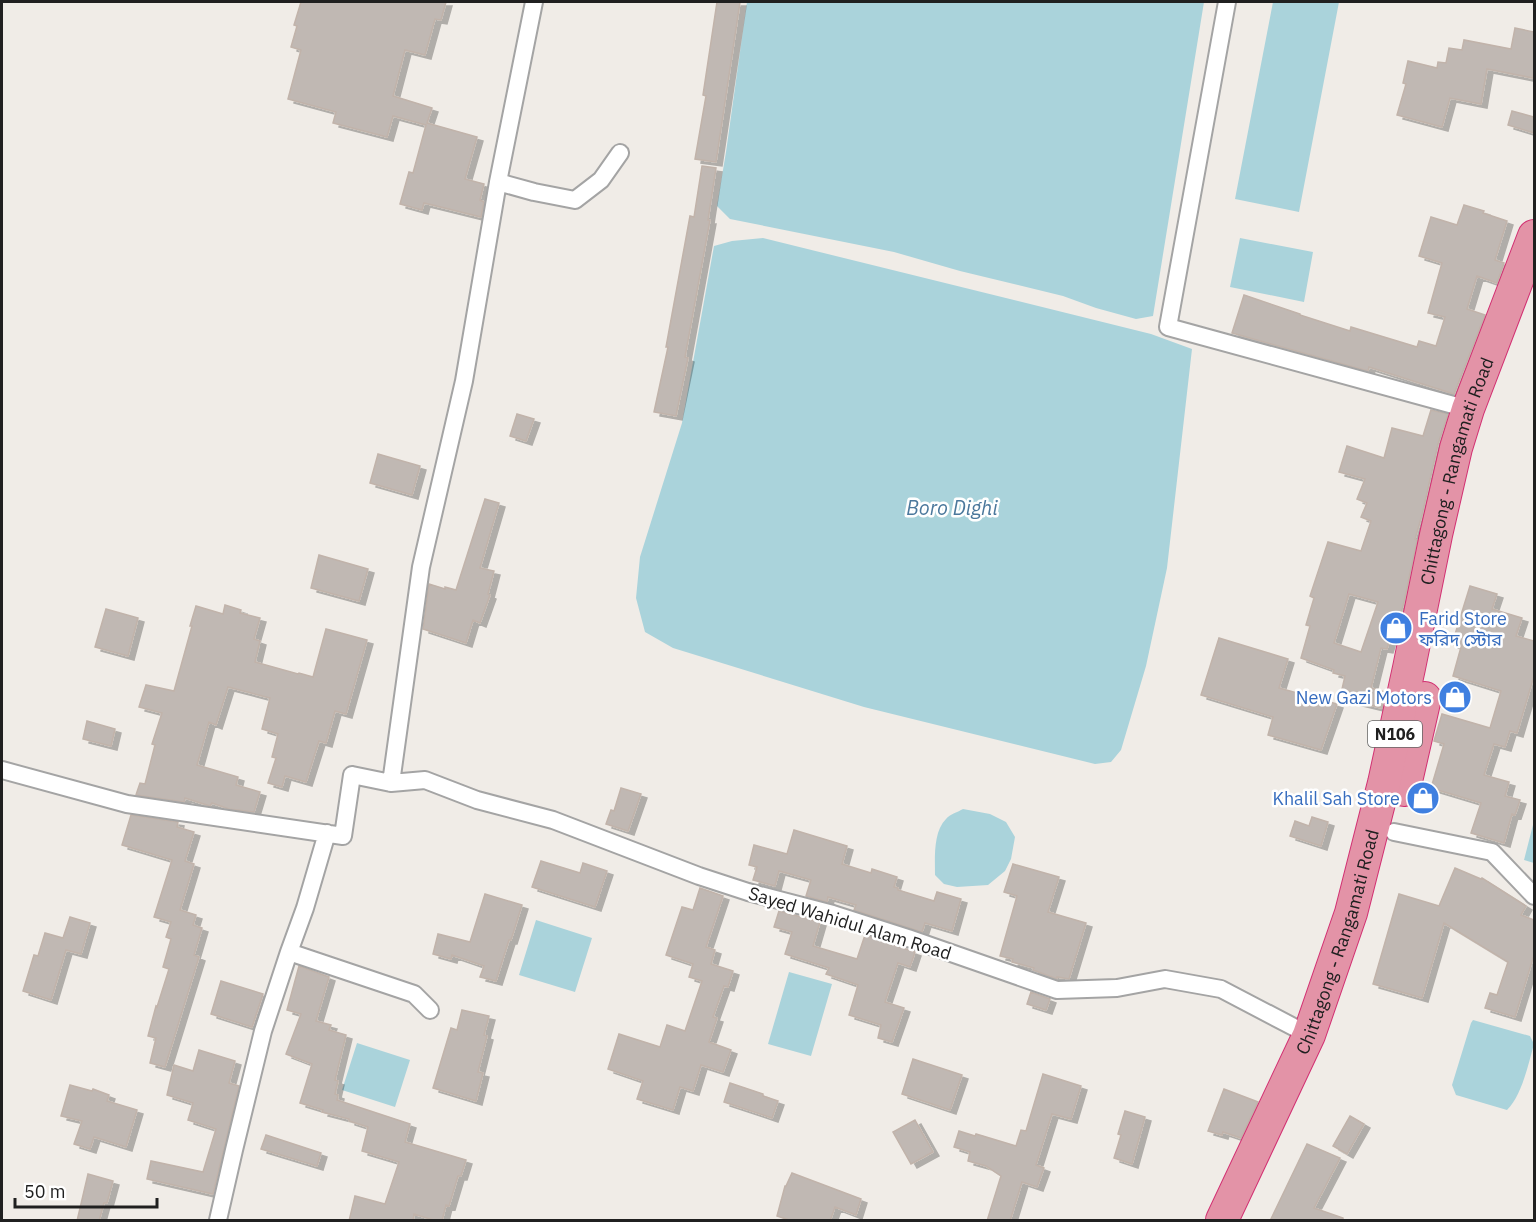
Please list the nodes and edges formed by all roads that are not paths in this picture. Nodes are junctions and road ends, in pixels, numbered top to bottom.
1 (534, 2) edge
2 (1227, 2) edge
3 (620, 153) dead end
4 (498, 182) junction
5 (1534, 236) edge
6 (1534, 286) edge
7 (1468, 409) junction
8 (2, 770) edge
9 (391, 783) junction
10 (1394, 832) junction
11 (327, 833) junction
12 (1534, 896) edge
13 (289, 952) junction
14 (430, 1010) dead end
15 (1309, 1035) junction
16 (218, 1221) edge
17 (1222, 1221) edge
18 (1245, 1221) edge

1 - 4 street
2 - 7 street
3 - 4 street
4 - 9 street
5 - 7 highway, Chittagong - Rangamati Road / N106
6 - 10 highway, Chittagong - Rangamati Road / N106
7 - 15 highway, Chittagong - Rangamati Road / N106
8 - 11 street
9 - 11 street, Sayed Wahidul Alam Road
9 - 15 street, Sayed Wahidul Alam Road
10 - 12 street
10 - 18 highway, Chittagong - Rangamati Road / N106
11 - 13 street
13 - 14 street
13 - 16 street
15 - 17 highway, Chittagong - Rangamati Road / N106

